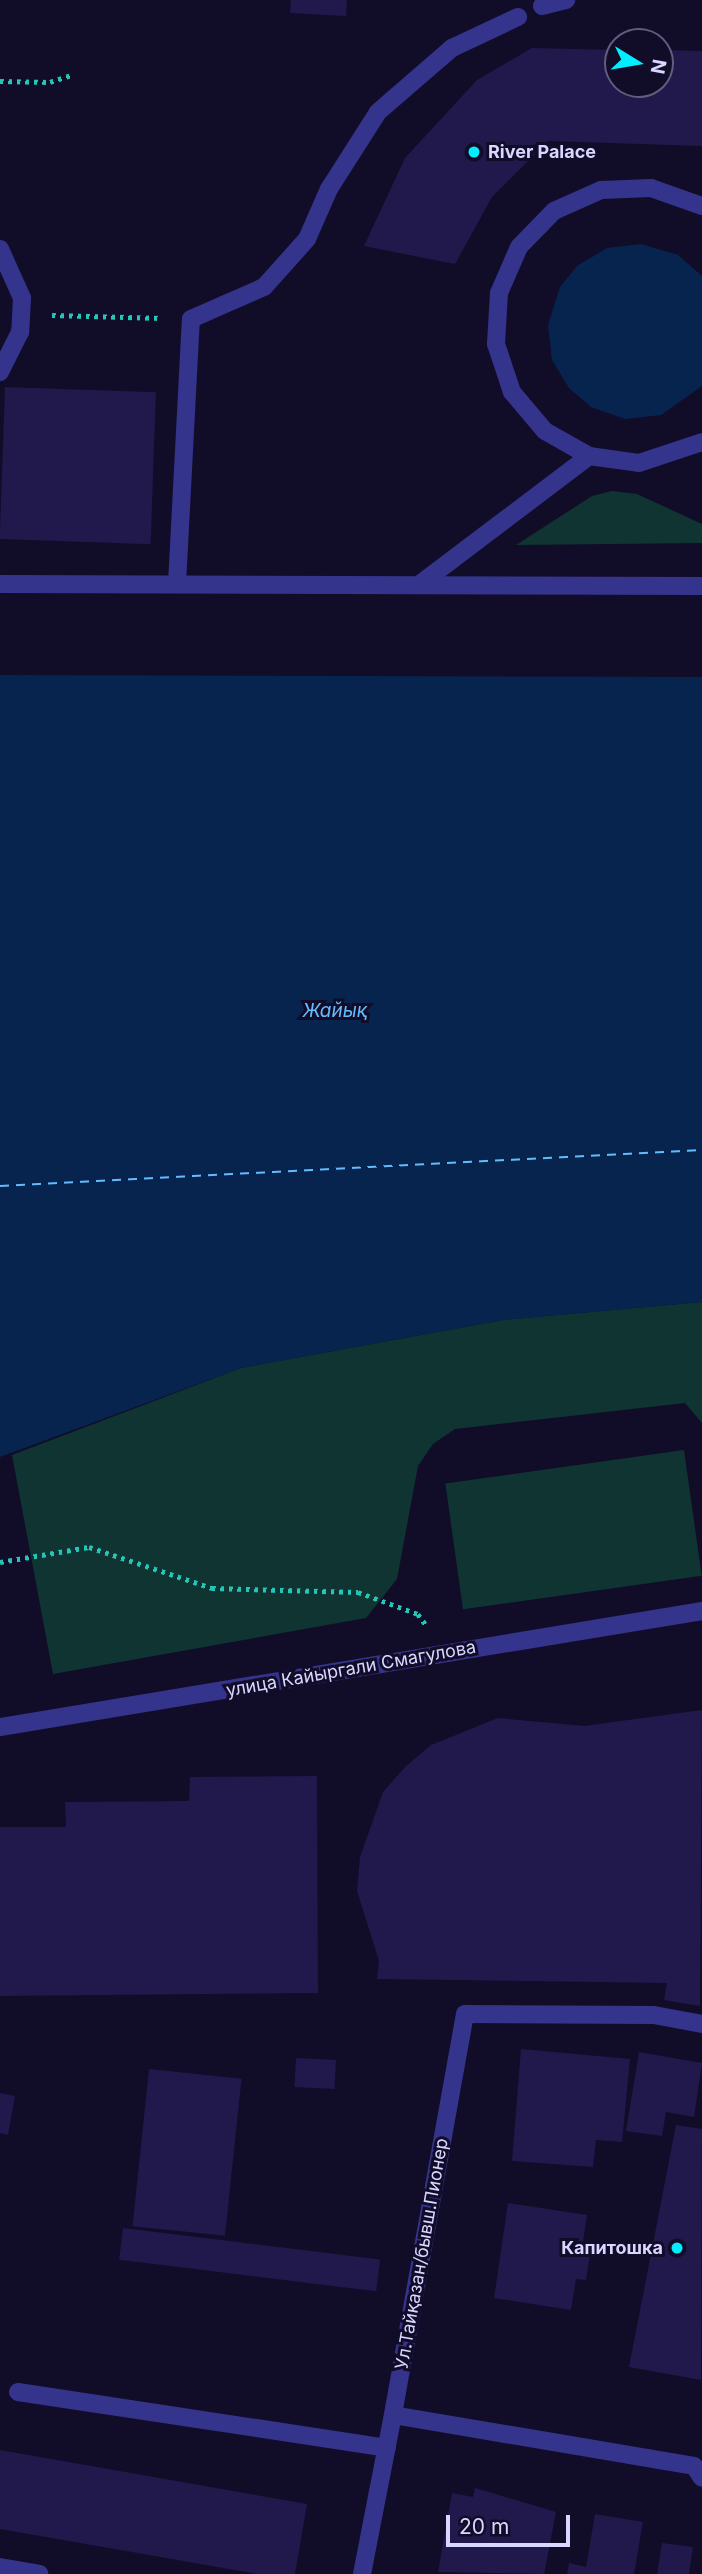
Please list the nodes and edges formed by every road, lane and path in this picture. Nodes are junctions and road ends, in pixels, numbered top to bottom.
1 (566, 0) edge
2 (542, 6) dead end
3 (518, 17) dead end
4 (72, 75) dead end
5 (0, 81) edge
6 (702, 206) edge
7 (0, 249) edge
8 (21, 314) junction
9 (191, 318) junction
10 (0, 372) edge
11 (697, 451) edge
12 (589, 456) junction
13 (0, 584) edge
14 (177, 584) junction
15 (420, 584) junction
16 (702, 586) edge
17 (0, 1562) edge
18 (702, 1611) edge
19 (445, 1653) junction
20 (0, 1727) edge
21 (702, 2024) edge
22 (18, 2392) dead end
23 (393, 2415) junction
24 (387, 2448) junction
25 (702, 2478) edge
26 (0, 2567) edge
27 (40, 2574) edge
28 (362, 2574) edge

1 - 2 street
3 - 9 street
4 - 5 path
6 - 12 street
7 - 8 street
8 - 9 path
8 - 10 street
9 - 14 street
11 - 12 street
12 - 15 street
13 - 14 street
14 - 15 street
15 - 16 street
17 - 19 path
18 - 19 street, улица Кайыргали Смагулова
19 - 20 street, улица Кайыргали Смагулова
21 - 23 street, Ул.Тайқазан/бывш.Пионер
22 - 24 street
23 - 24 street
23 - 25 street
24 - 28 street
26 - 27 street

